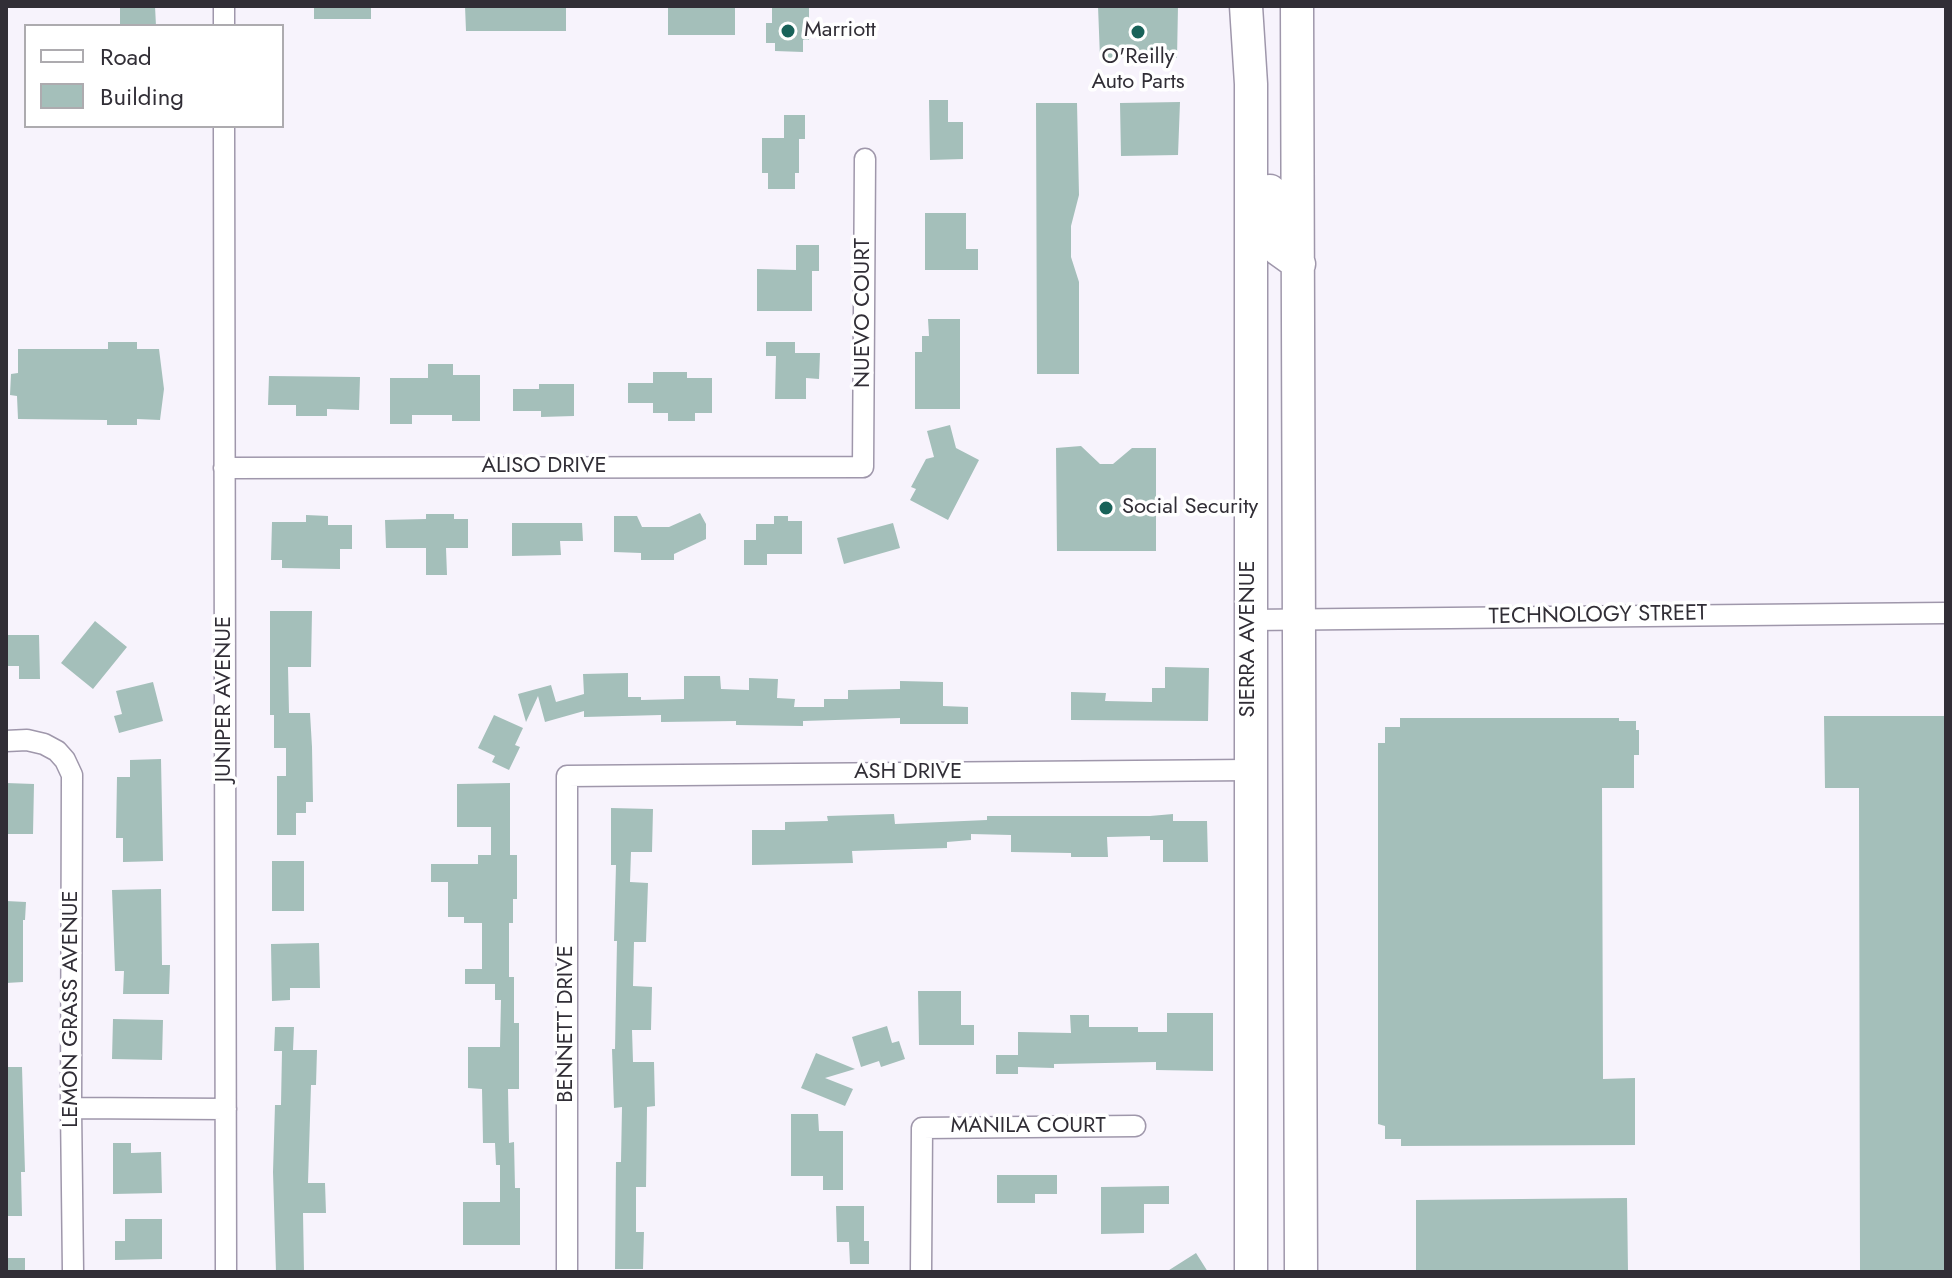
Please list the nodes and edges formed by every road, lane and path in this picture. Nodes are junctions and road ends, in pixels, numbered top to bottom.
1 (1246, 6) edge
2 (1297, 6) edge
3 (1251, 84) junction
4 (224, 128) edge
5 (865, 159) dead end
6 (1299, 264) junction
7 (863, 467) joint
8 (224, 468) junction
9 (1946, 613) edge
10 (1300, 619) junction
11 (1250, 620) junction
12 (6, 741) edge
13 (1249, 770) junction
14 (567, 776) joint
15 (71, 1108) junction
16 (226, 1109) junction
17 (1135, 1126) dead end
18 (73, 1272) edge
19 (226, 1272) edge
20 (567, 1272) edge
21 (921, 1272) edge
22 (1251, 1272) edge
23 (1301, 1272) edge

1 - 3 main road, SIERRA AVENUE
2 - 6 main road
3 - 6 main road
3 - 11 main road, SIERRA AVENUE
4 - 8 street, JUNIPER AVENUE
5 - 7 street, NUEVO COURT
6 - 10 main road
7 - 8 street, ALISO DRIVE
8 - 16 street, JUNIPER AVENUE
9 - 10 street, TECHNOLOGY STREET
10 - 11 street, TECHNOLOGY STREET
10 - 23 main road
11 - 13 main road, SIERRA AVENUE
12 - 15 street, LEMON GRASS AVENUE
13 - 14 street, ASH DRIVE
13 - 22 main road, SIERRA AVENUE
14 - 20 street, BENNETT DRIVE
15 - 16 street
15 - 18 street, LEMON GRASS AVENUE
16 - 19 street, JUNIPER AVENUE
17 - 21 street, MANILA COURT

